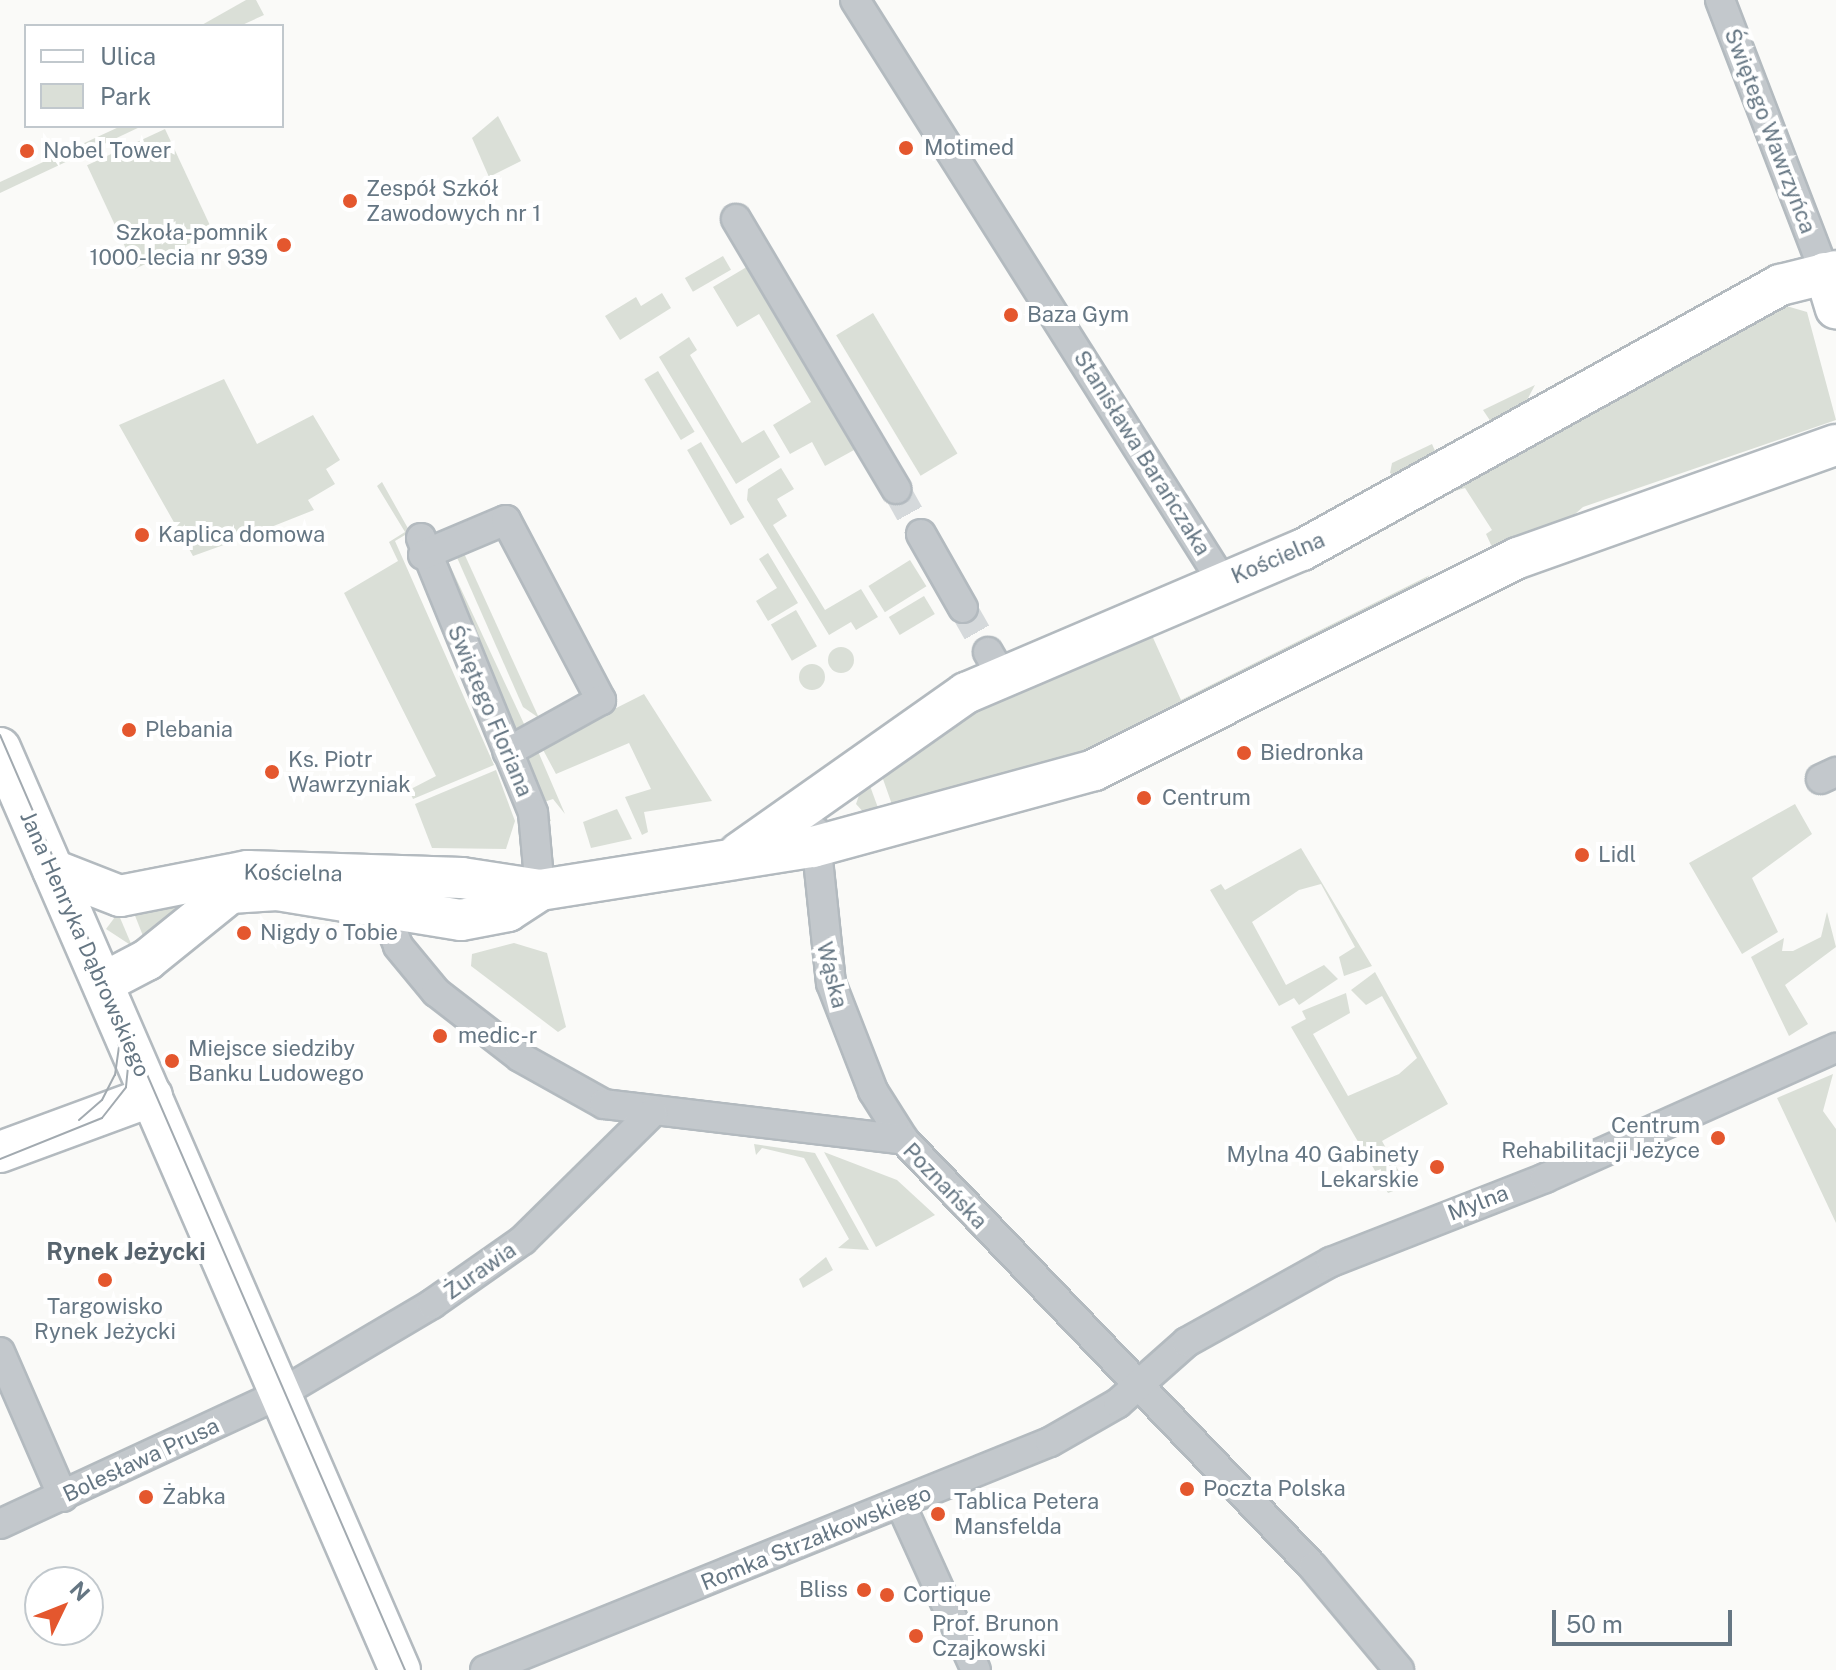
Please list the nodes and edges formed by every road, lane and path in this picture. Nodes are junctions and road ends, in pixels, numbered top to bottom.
1 (855, 0) edge
2 (1720, 0) edge
3 (736, 219) dead end
4 (1832, 284) edge
5 (1836, 445) edge
6 (896, 489) tunnel mouth
7 (921, 534) tunnel mouth
8 (1222, 581) junction
9 (963, 608) tunnel mouth
10 (0, 748) edge
11 (507, 752) junction
12 (868, 758) junction
13 (826, 796) junction
14 (891, 827) junction
15 (813, 847) junction
16 (730, 859) junction
17 (53, 870) junction
18 (416, 876) junction
19 (540, 890) junction
20 (385, 913) junction
21 (103, 983) junction
22 (1836, 1048) edge
23 (152, 1096) junction
24 (653, 1112) junction
25 (904, 1140) junction
26 (0, 1152) edge
27 (0, 1352) edge
28 (1136, 1386) junction
29 (280, 1394) junction
30 (63, 1497) junction
31 (901, 1505) junction
32 (0, 1524) edge
33 (397, 1670) edge
34 (485, 1670) edge
35 (976, 1670) edge
36 (1399, 1670) edge

1 - 8 street, Stanisława Barańczaka
2 - 4 street, Świętego Wawrzyńca
3 - 6 street
4 - 8 street, Kościelna
5 - 14 street, Kościelna
7 - 9 street
8 - 12 street, Kościelna
10 - 17 street, Jana Henryka Dąbrowskiego
11 - 11 street, Świętego Floriana
11 - 19 street, Świętego Floriana
12 - 13 street, Kościelna
12 - 14 street
13 - 15 street, Wąska
13 - 16 street, Kościelna
14 - 15 street, Kościelna
15 - 16 street, Kościelna
15 - 25 street, Wąska
16 - 19 street, Kościelna
17 - 18 street, Kościelna
17 - 21 street, Jana Henryka Dąbrowskiego
18 - 19 street, Kościelna
18 - 20 street
19 - 20 street, Kościelna
20 - 21 street, Kościelna
20 - 24 street, Poznańska
21 - 23 street, Jana Henryka Dąbrowskiego
22 - 28 street, Mylna
23 - 26 street
23 - 29 street, Jana Henryka Dąbrowskiego
24 - 25 street, Poznańska
24 - 29 street, Żurawia
25 - 28 street, Poznańska
27 - 30 street
28 - 31 street, Romka Strzałkowskiego
28 - 36 street, Poznańska
29 - 30 street, Bolesława Prusa
29 - 33 street, Jana Henryka Dąbrowskiego
30 - 32 street, Bolesława Prusa
31 - 34 street, Romka Strzałkowskiego
31 - 35 street

